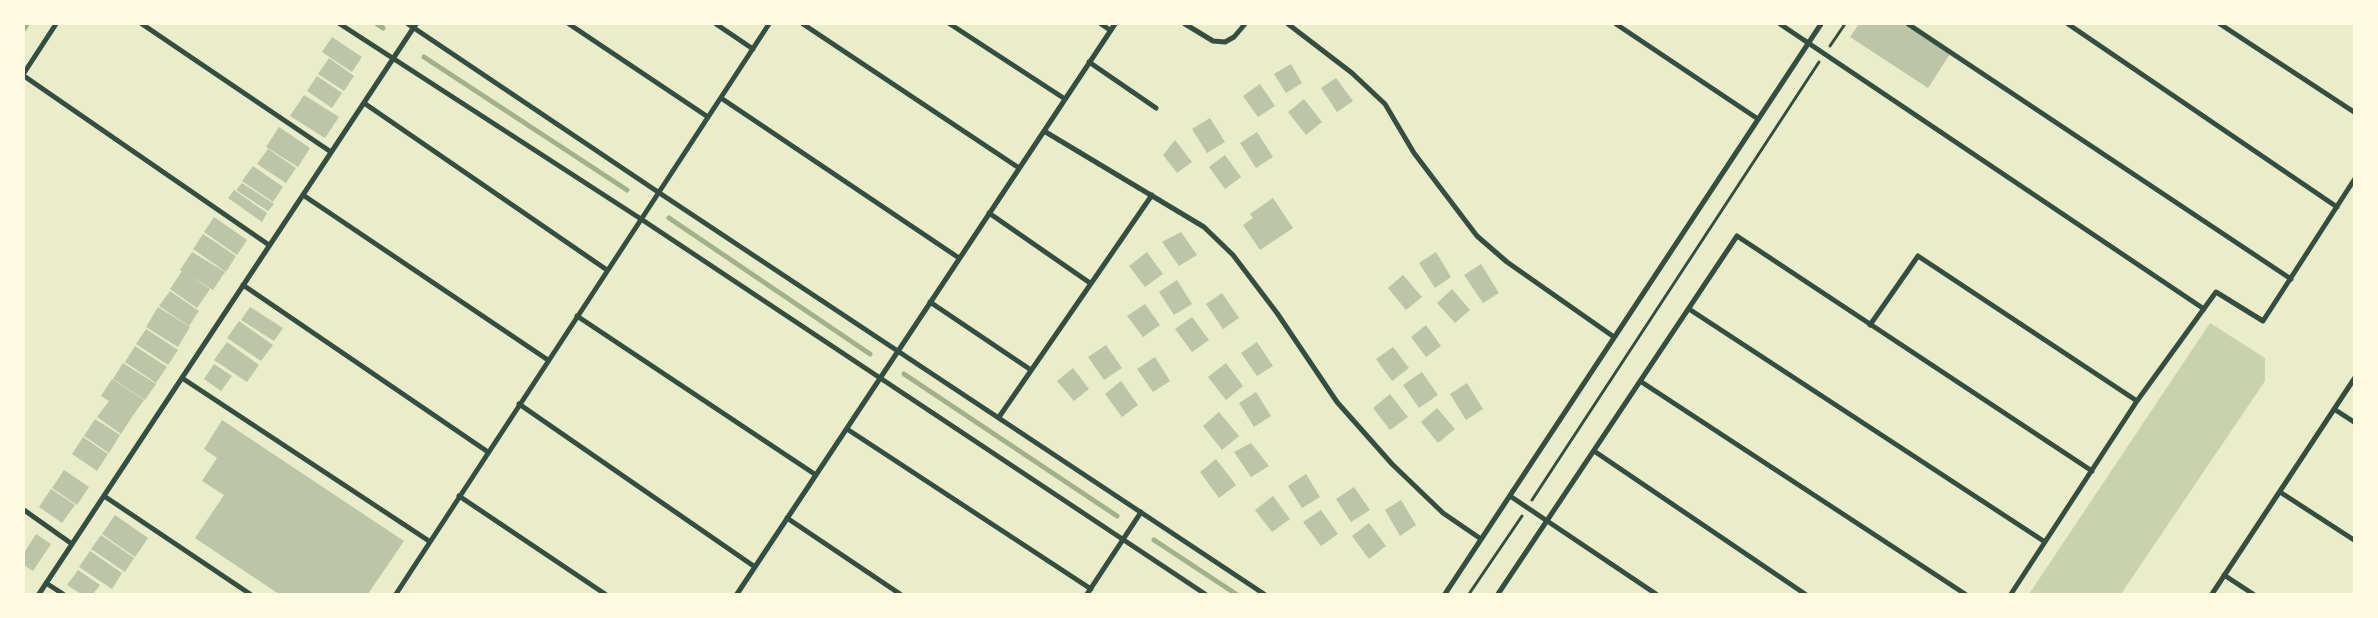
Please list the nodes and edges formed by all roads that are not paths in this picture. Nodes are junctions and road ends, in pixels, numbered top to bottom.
1 (56, 24) edge
2 (142, 24) edge
3 (340, 24) edge
4 (408, 24) edge
5 (569, 24) edge
6 (716, 24) edge
7 (769, 24) edge
8 (803, 24) edge
9 (950, 24) edge
10 (1101, 24) edge
11 (1114, 24) edge
12 (1185, 24) edge
13 (1244, 24) edge
14 (1288, 24) edge
15 (1616, 24) edge
16 (1780, 24) edge
17 (1821, 24) edge
18 (1908, 24) edge
19 (2068, 24) edge
20 (2220, 24) edge
21 (415, 26) edge
22 (1110, 30) junction
23 (1809, 43) junction
24 (753, 49) junction
25 (393, 59) junction
26 (1089, 62) junction
27 (24, 74) edge
28 (721, 98) junction
29 (1065, 99) junction
30 (364, 103) junction
31 (1156, 108) dead end
32 (2354, 112) edge
33 (708, 117) junction
34 (1758, 119) junction
35 (1044, 131) junction
36 (331, 152) junction
37 (1019, 168) junction
38 (2354, 180) edge
39 (658, 192) junction
40 (303, 195) junction
41 (1152, 195) junction
42 (2338, 207) junction
43 (989, 213) junction
44 (641, 219) junction
45 (269, 245) junction
46 (959, 258) junction
47 (607, 270) junction
48 (2291, 279) junction
49 (1090, 283) junction
50 (243, 285) junction
51 (930, 302) junction
52 (1689, 309) junction
53 (2204, 309) junction
54 (577, 316) junction
55 (1870, 325) junction
56 (1614, 337) junction
57 (898, 350) junction
58 (548, 360) junction
59 (1031, 370) junction
60 (182, 378) junction
61 (879, 379) junction
62 (1640, 381) junction
63 (2354, 381) edge
64 (2137, 402) junction
65 (519, 404) junction
66 (2334, 409) junction
67 (999, 417) junction
68 (2354, 422) edge
69 (847, 429) junction
70 (1594, 451) junction
71 (488, 452) junction
72 (2092, 471) junction
73 (816, 475) junction
74 (2280, 492) junction
75 (104, 496) junction
76 (459, 496) junction
77 (1510, 496) junction
78 (24, 510) edge
79 (1141, 512) junction
80 (787, 518) junction
81 (1546, 522) junction
82 (1123, 539) junction
83 (1481, 539) junction
84 (2354, 540) edge
85 (429, 541) junction
86 (2045, 542) junction
87 (72, 544) junction
88 (755, 567) junction
89 (2224, 576) junction
90 (46, 583) junction
91 (1091, 589) junction
92 (397, 592) edge
93 (1500, 593) edge
94 (39, 594) edge
95 (62, 594) edge
96 (250, 594) edge
97 (404, 594) edge
98 (605, 594) edge
99 (737, 594) edge
100 (900, 594) edge
101 (1087, 594) edge
102 (1205, 594) edge
103 (1264, 594) edge
104 (1445, 594) edge
105 (1656, 594) edge
106 (1805, 594) edge
107 (1965, 594) edge
108 (2011, 594) edge
109 (2212, 594) edge
110 (2253, 594) edge

1 - 27 street
2 - 36 street
3 - 25 street
4 - 21 street
5 - 33 street
6 - 24 street
7 - 24 street
8 - 37 street
9 - 29 street
10 - 22 street
11 - 22 street
12 - 13 street
14 - 56 street
15 - 34 street
16 - 23 street
17 - 23 street
18 - 48 street
19 - 42 street
20 - 32 street
21 - 25 street
21 - 39 street
22 - 26 street
23 - 34 street
23 - 53 street
24 - 28 street
25 - 30 street
25 - 44 street
26 - 29 street
26 - 31 street
27 - 45 street
28 - 33 street
28 - 46 street
29 - 35 street
30 - 36 street
30 - 47 street
33 - 39 street
34 - 56 street
35 - 37 street
35 - 41 street
36 - 40 street
37 - 43 street
38 - 42 street
39 - 44 street
39 - 57 street
40 - 45 street
40 - 58 street
41 - 49 street
41 - 83 street
42 - 48 street
43 - 46 street
43 - 49 street
44 - 47 street
44 - 61 street
45 - 50 street
46 - 51 street
47 - 54 street
48 - 53 street
49 - 59 street
50 - 60 street
50 - 71 street
51 - 57 street
51 - 59 street
52 - 55 street
52 - 62 street
52 - 86 street
53 - 64 street
54 - 58 street
54 - 73 street
55 - 64 street
55 - 72 street
56 - 77 street
57 - 61 street
57 - 67 street
58 - 65 street
59 - 67 street
60 - 75 street
60 - 85 street
61 - 69 street
61 - 82 street
62 - 70 street
62 - 107 street
63 - 66 street
64 - 72 street
65 - 71 street
65 - 88 street
66 - 68 street
66 - 74 street
67 - 79 street
69 - 73 street
69 - 91 street
70 - 81 street
70 - 106 street
71 - 76 street
72 - 86 street
73 - 80 street
74 - 84 street
74 - 89 street
75 - 87 street
75 - 96 street
76 - 85 street
76 - 98 street
77 - 81 street
77 - 83 street
78 - 87 street
79 - 82 street
79 - 103 street
80 - 88 street
80 - 100 street
81 - 93 street
81 - 105 street
82 - 91 street
82 - 102 street
83 - 104 street
85 - 92 street
86 - 108 street
87 - 90 street
88 - 99 street
89 - 109 street
89 - 110 street
90 - 94 street
90 - 95 street
91 - 101 street
92 - 97 street

